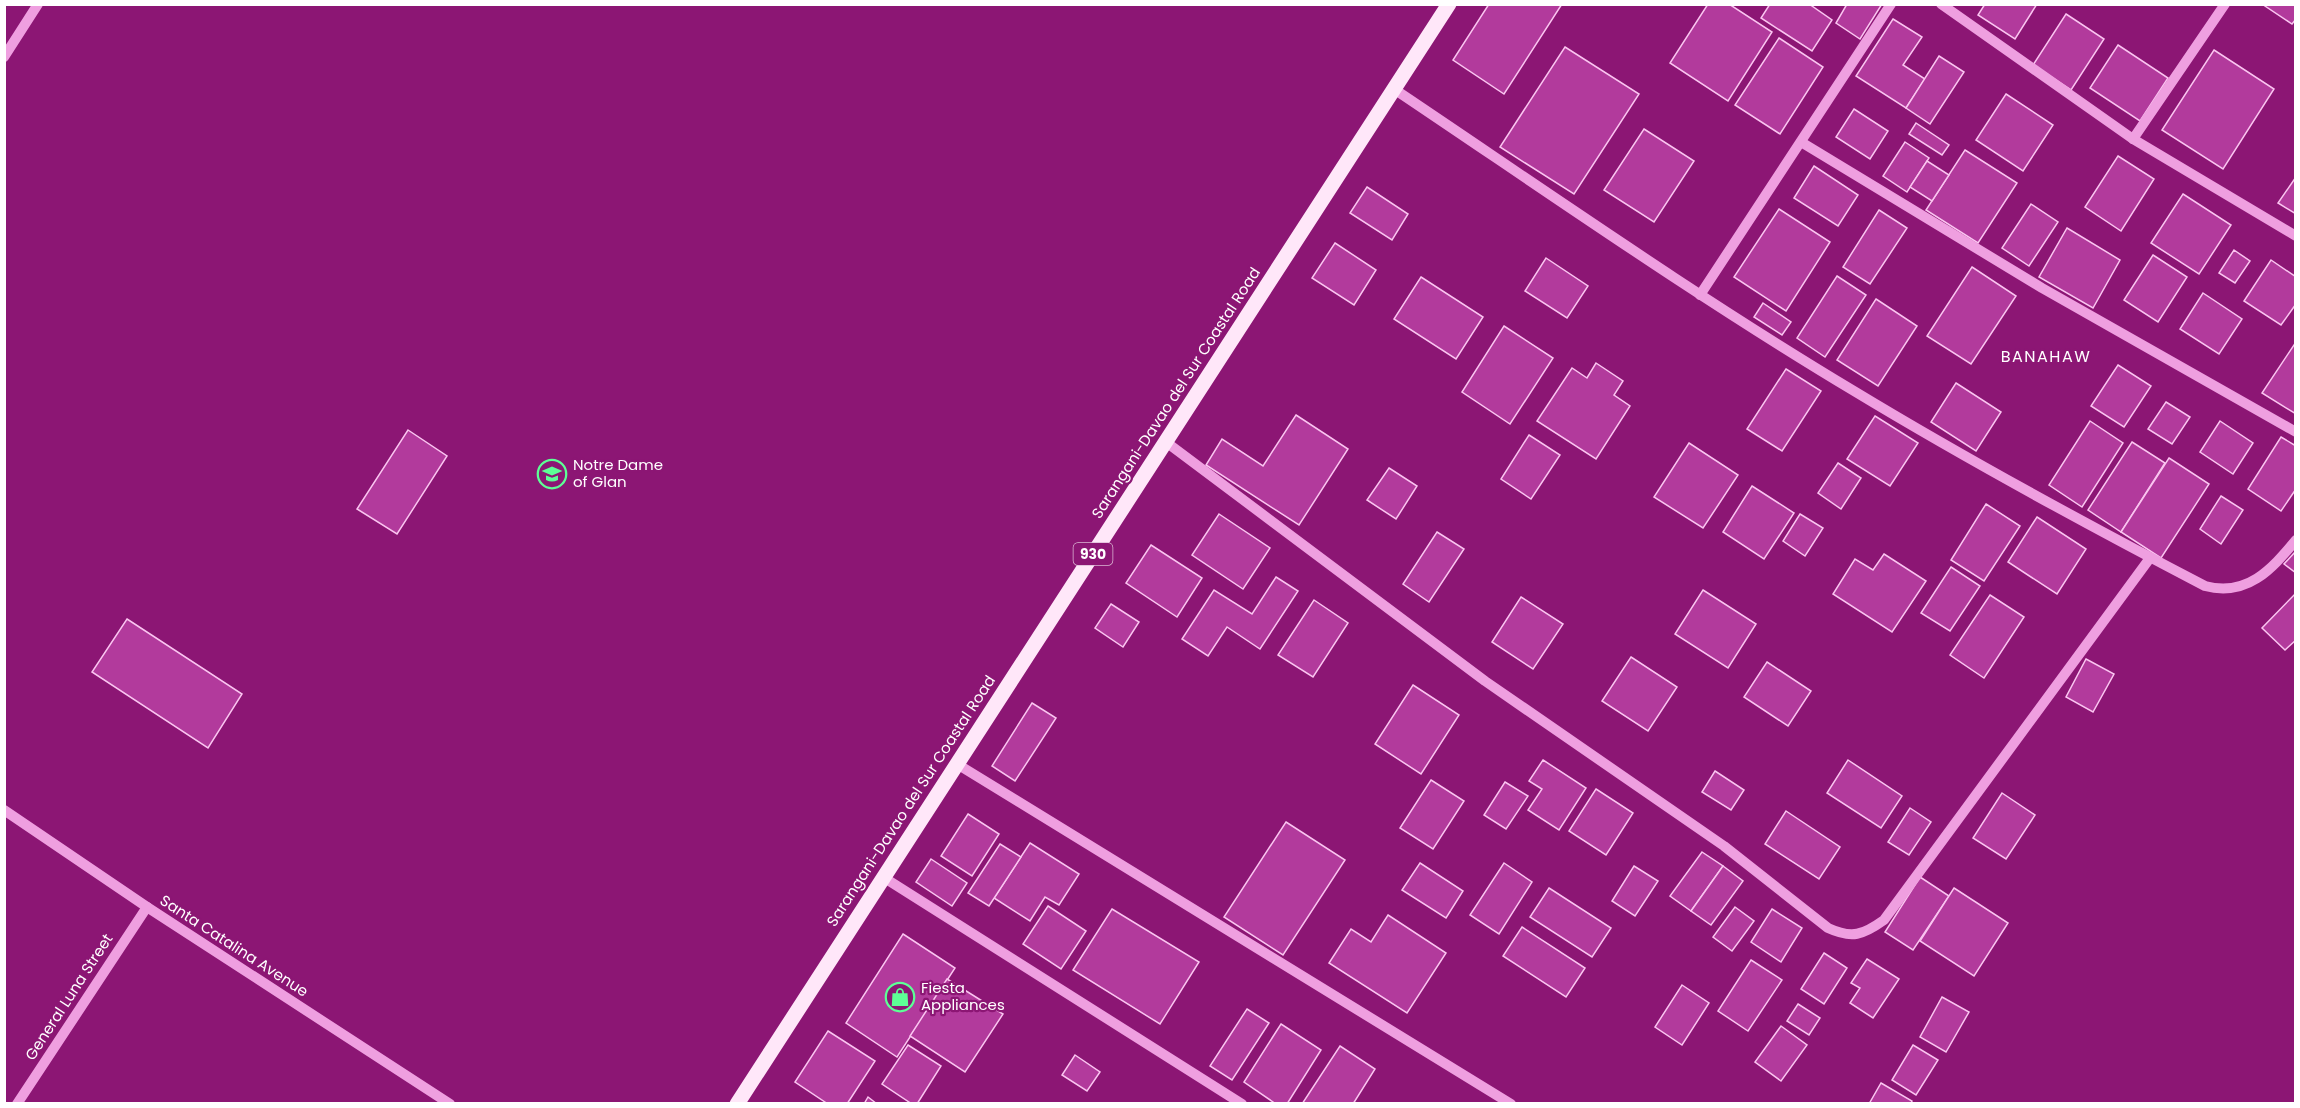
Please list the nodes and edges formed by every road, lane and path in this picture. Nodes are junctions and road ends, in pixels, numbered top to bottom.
1 (38, 4) edge
2 (1449, 4) edge
3 (1891, 4) edge
4 (1941, 4) edge
5 (2225, 4) edge
6 (4, 57) edge
7 (1394, 89) junction
8 (2133, 139) junction
9 (1801, 142) junction
10 (2295, 236) edge
11 (1700, 295) junction
12 (2295, 432) edge
13 (1166, 442) junction
14 (2295, 540) edge
15 (2150, 558) junction
16 (957, 764) junction
17 (4, 810) edge
18 (884, 877) junction
19 (147, 906) junction
20 (16, 1104) edge
21 (450, 1104) edge
22 (737, 1104) edge
23 (1242, 1104) edge
24 (1511, 1104) edge

1 - 6 street
2 - 7 main road, Sarangani-Davao del Sur Coastal Road / 930
3 - 9 street
4 - 8 street
5 - 8 street
7 - 11 street
7 - 13 main road, Sarangani-Davao del Sur Coastal Road / 930
8 - 10 street
9 - 11 street
9 - 12 street
11 - 15 street
13 - 15 street
13 - 16 main road, Sarangani-Davao del Sur Coastal Road / 930
14 - 15 street
16 - 18 main road, Sarangani-Davao del Sur Coastal Road / 930
16 - 24 street
17 - 19 street, Santa Catalina Avenue
18 - 22 main road, Sarangani-Davao del Sur Coastal Road / 930
18 - 23 street
19 - 20 street, General Luna Street
19 - 21 street, Santa Catalina Avenue

